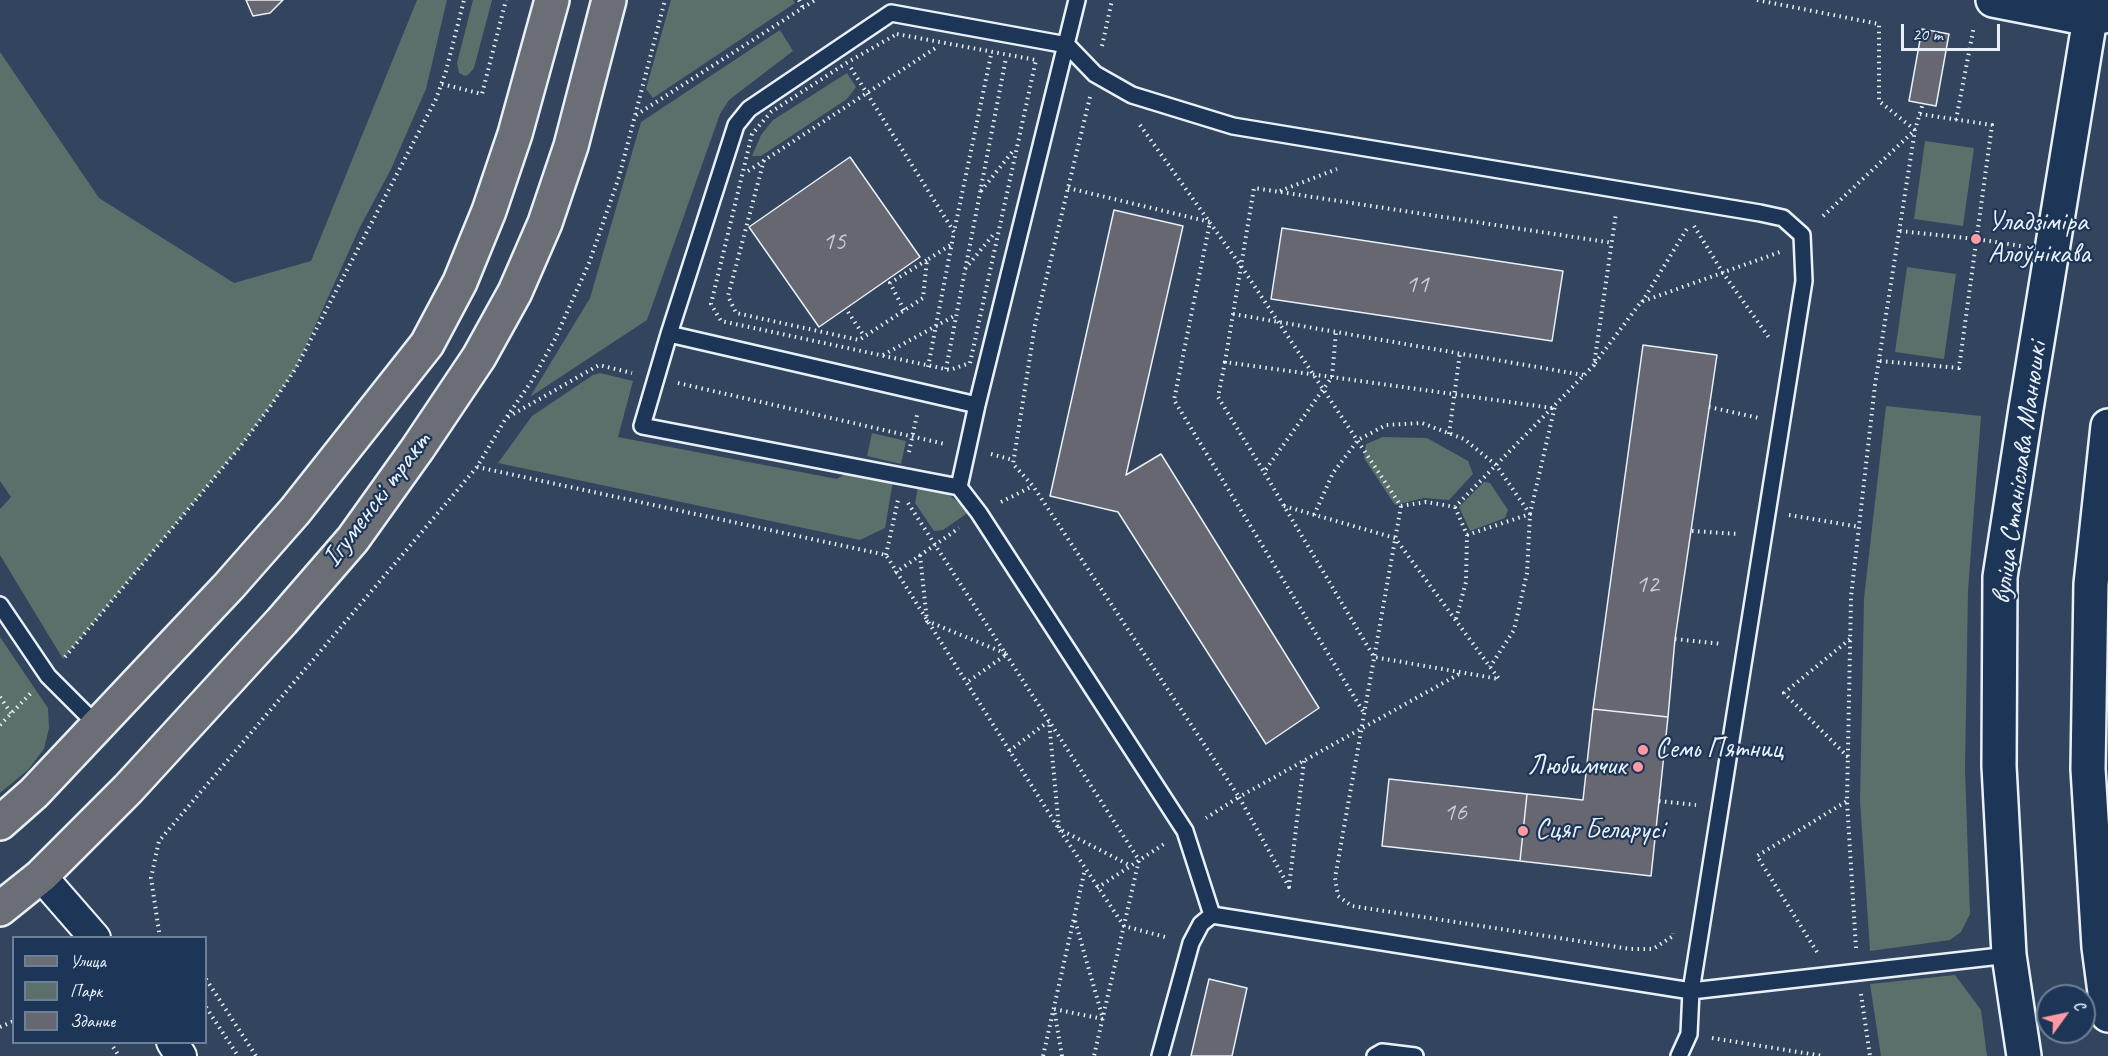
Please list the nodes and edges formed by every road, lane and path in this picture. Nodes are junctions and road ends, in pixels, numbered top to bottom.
1 (464, 0) edge
2 (506, 0) edge
3 (552, 0) edge
4 (609, 0) edge
5 (799, 0) edge
6 (814, 0) edge
7 (1077, 0) edge
8 (1112, 0) edge
9 (1757, 0) edge
10 (803, 8) junction
11 (1984, 11) edge
12 (2097, 11) edge
13 (946, 41) junction
14 (1067, 45) junction
15 (992, 53) junction
16 (1007, 54) junction
17 (848, 62) junction
18 (1095, 74) junction
19 (442, 84) junction
20 (868, 92) junction
21 (1099, 99) dead end
22 (1923, 103) dead end
23 (1920, 114) junction
24 (636, 115) dead end
25 (1956, 120) junction
26 (1134, 121) dead end
27 (1915, 130) junction
28 (1018, 145) junction
29 (764, 160) junction
30 (743, 174) junction
31 (1068, 188) junction
32 (980, 192) junction
33 (1627, 213) dead end
34 (1210, 222) junction
35 (1691, 222) junction
36 (1702, 224) dead end
37 (1000, 225) junction
38 (1900, 231) junction
39 (954, 232) junction
40 (1802, 235) junction
41 (1976, 239) junction
42 (1613, 243) junction
43 (952, 244) junction
44 (2052, 251) junction
45 (927, 260) junction
46 (1784, 262) dead end
47 (1241, 266) junction
48 (965, 269) junction
49 (1723, 273) junction
50 (1641, 303) junction
51 (904, 310) junction
52 (848, 312) dead end
53 (1233, 314) junction
54 (956, 315) junction
55 (1279, 322) junction
56 (936, 326) junction
57 (1336, 332) junction
58 (669, 334) junction
59 (1776, 335) dead end
60 (864, 336) junction
61 (1460, 353) junction
62 (882, 355) junction
63 (1880, 361) junction
64 (1225, 362) junction
65 (928, 365) junction
66 (1594, 365) junction
67 (946, 369) junction
68 (1314, 374) junction
69 (1584, 375) junction
70 (1332, 377) junction
71 (656, 378) junction
72 (1323, 389) junction
73 (1455, 394) junction
74 (976, 405) junction
75 (1554, 406) junction
76 (1709, 407) dead end
77 (1763, 408) dead end
78 (506, 418) dead end
79 (2108, 426) edge
80 (1449, 434) junction
81 (1358, 440) junction
82 (967, 449) junction
83 (1013, 460) junction
84 (1497, 465) junction
85 (477, 467) dead end
86 (1264, 472) junction
87 (959, 487) junction
88 (906, 500) dead end
89 (1284, 506) junction
90 (1401, 506) junction
91 (1455, 507) junction
92 (1768, 511) junction
93 (1530, 514) junction
94 (1314, 515) junction
95 (1860, 527) junction
96 (1692, 531) dead end
97 (1467, 535) junction
98 (1742, 535) dead end
99 (1395, 538) junction
100 (920, 555) dead end
101 (0, 604) edge
102 (1456, 620) junction
103 (927, 621) junction
104 (1725, 633) dead end
105 (1851, 638) junction
106 (1675, 639) dead end
107 (1723, 644) junction
108 (1007, 654) junction
109 (1721, 656) dead end
110 (1374, 657) junction
111 (1490, 667) junction
112 (1461, 672) junction
113 (48, 676) junction
114 (966, 684) junction
115 (0, 697) edge
116 (11, 713) junction
117 (1364, 713) junction
118 (1049, 721) junction
119 (0, 725) edge
120 (98, 726) junction
121 (1361, 729) junction
122 (1009, 751) junction
123 (1848, 757) junction
124 (1304, 761) junction
125 (1698, 794) dead end
126 (1239, 797) junction
127 (1659, 801) dead end
128 (1847, 801) junction
129 (1696, 805) junction
130 (1694, 816) dead end
131 (0, 823) edge
132 (1059, 829) junction
133 (1131, 866) dead end
134 (1085, 868) junction
135 (41, 876) junction
136 (0, 909) edge
137 (1212, 915) junction
138 (1074, 917) junction
139 (1675, 925) dead end
140 (1124, 926) junction
141 (93, 936) edge
142 (1191, 943) junction
143 (1846, 950) dead end
144 (1827, 952) dead end
145 (2009, 955) junction
146 (1858, 971) junction
147 (207, 981) edge
148 (1691, 991) junction
149 (207, 1009) edge
150 (1054, 1009) junction
151 (2108, 1015) edge
152 (1103, 1019) junction
153 (1689, 1034) junction
154 (238, 1056) edge
155 (256, 1056) edge
156 (1043, 1056) edge
157 (1062, 1056) edge
158 (1094, 1056) edge
159 (1160, 1056) edge
160 (1375, 1056) edge
161 (1415, 1056) edge
162 (1679, 1056) edge
163 (1824, 1056) edge
164 (1870, 1056) edge
165 (2024, 1056) edge

1 - 19 path
2 - 19 path
3 - 120 main road, Ігуменскі тракт
4 - 135 main road, Ігуменскі тракт
5 - 10 path
6 - 10 path
7 - 14 lane
8 - 18 path
9 - 27 path
10 - 24 path
11 - 12 main road
11 - 25 path
12 - 44 main road, вуліца Станіслава Манюшкі
13 - 15 path
13 - 17 path
13 - 20 path
14 - 18 lane
14 - 58 lane
14 - 74 lane
15 - 16 path
15 - 39 path
16 - 28 path
16 - 32 path
17 - 20 path
17 - 30 path
18 - 40 lane
19 - 113 path
20 - 29 path
20 - 39 path
21 - 31 path
22 - 23 path
23 - 25 path
23 - 27 path
25 - 41 path
26 - 34 path
27 - 38 path
27 - 40 path
28 - 32 path
28 - 37 path
29 - 30 path
29 - 60 path
30 - 62 path
31 - 34 path
31 - 83 path
32 - 48 path
33 - 42 path
34 - 47 path
34 - 117 path
35 - 36 path
35 - 49 path
35 - 50 path
37 - 48 path
37 - 67 path
38 - 41 path
38 - 63 path
39 - 43 path
40 - 92 lane
41 - 44 path
41 - 63 path
42 - 47 path
42 - 66 path
43 - 45 path
43 - 56 path
44 - 145 main road, вуліца Станіслава Манюшкі
45 - 51 path
45 - 51 path
46 - 49 path
47 - 53 path
47 - 55 path
48 - 54 path
49 - 50 path
49 - 59 path
50 - 66 path
51 - 60 path
52 - 60 path
53 - 55 path
53 - 64 path
54 - 56 path
54 - 67 path
55 - 57 path
55 - 68 path
56 - 62 path
56 - 65 path
57 - 61 path
57 - 70 path
58 - 71 lane
58 - 74 lane
61 - 69 path
61 - 73 path
62 - 65 path
63 - 95 path
64 - 68 path
64 - 86 path
65 - 67 path
66 - 69 path
68 - 70 path
68 - 72 path
69 - 75 path
70 - 72 path
70 - 73 path
71 - 78 path
71 - 82 path
71 - 87 lane
72 - 81 path
72 - 86 path
73 - 75 path
73 - 80 path
74 - 82 lane
75 - 84 path
75 - 93 path
76 - 77 path
79 - 151 main road
80 - 81 path
80 - 84 path
81 - 90 path
81 - 94 path
82 - 83 path
82 - 87 lane
83 - 126 path
84 - 91 path
84 - 93 path
85 - 103 path
86 - 89 path
87 - 137 lane
88 - 108 path
89 - 94 path
89 - 110 path
90 - 91 path
90 - 99 path
91 - 97 path
92 - 95 path
92 - 148 lane
93 - 97 path
93 - 111 path
94 - 99 path
95 - 105 path
96 - 98 path
97 - 102 path
99 - 102 path
99 - 110 path
100 - 103 path
101 - 113 lane
102 - 111 path
103 - 108 path
103 - 114 path
104 - 107 path
105 - 123 path
105 - 123 path
106 - 107 path
107 - 109 path
108 - 114 path
108 - 118 path
110 - 112 path
110 - 117 path
111 - 112 path
112 - 121 path
113 - 116 path
113 - 120 lane
114 - 122 path
115 - 116 path
116 - 119 path
117 - 121 path
118 - 122 path
118 - 132 path
118 - 140 path
120 - 131 main road, Ігуменскі тракт
121 - 124 path
121 - 139 path
122 - 132 path
123 - 128 path
124 - 126 path
124 - 126 path
125 - 129 path
127 - 129 path
128 - 143 path
128 - 144 path
129 - 130 path
132 - 133 path
132 - 134 path
134 - 138 path
134 - 140 path
135 - 136 main road, Ігуменскі тракт
135 - 141 street
137 - 142 lane
137 - 148 lane
138 - 150 path
138 - 152 path
140 - 142 path
140 - 152 path
142 - 159 lane
145 - 146 lane
145 - 165 main road, вуліца Станіслава Манюшкі
146 - 148 lane
146 - 164 path
147 - 155 path
148 - 153 lane
149 - 154 path
150 - 152 path
150 - 156 path
150 - 157 path
152 - 158 path
153 - 162 lane
153 - 163 path
160 - 161 lane

